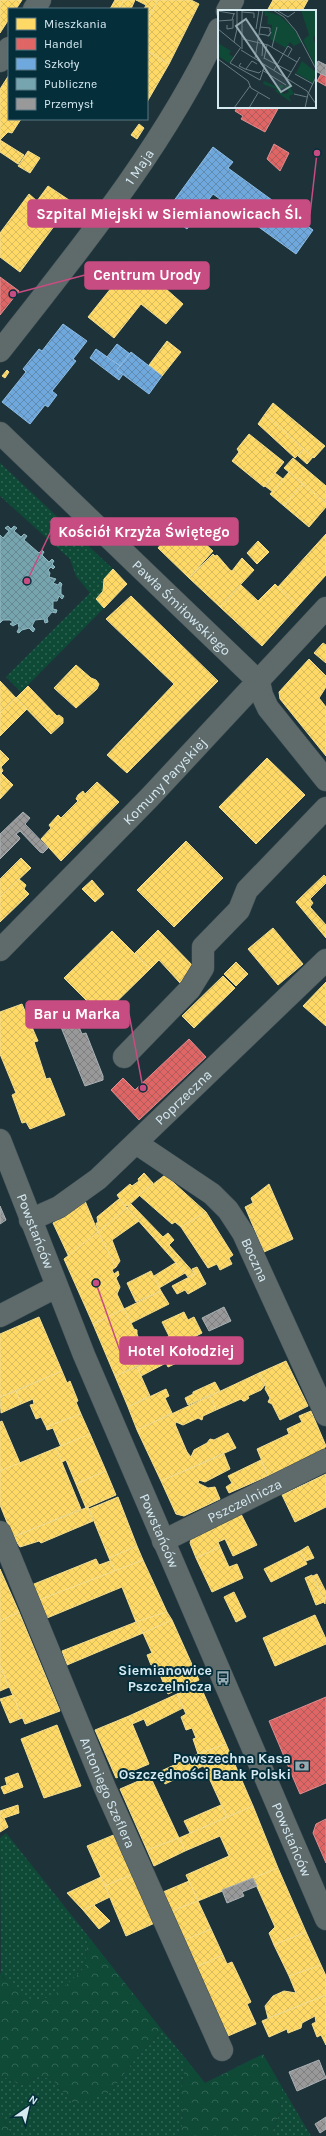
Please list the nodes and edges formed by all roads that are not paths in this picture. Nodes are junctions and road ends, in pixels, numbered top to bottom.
1 (232, 0) edge
2 (227, 10) edge
3 (218, 31) edge
4 (8, 49) edge
5 (0, 61) edge
6 (0, 351) edge
7 (0, 433) edge
8 (326, 608) edge
9 (259, 682) junction
10 (326, 780) edge
11 (326, 808) edge
12 (0, 950) edge
13 (326, 960) edge
14 (124, 1057) dead end
15 (0, 1140) edge
16 (136, 1143) junction
17 (30, 1220) junction
18 (56, 1287) junction
19 (0, 1316) edge
20 (326, 1415) edge
21 (326, 1460) edge
22 (0, 1532) edge
23 (163, 1540) junction
24 (326, 1919) edge
25 (222, 2050) dead end

1 - 2 street
3 - 6 street, 1 Maja
4 - 5 street
7 - 9 street, Pawła Śmiłowskiego
8 - 9 street, Komuny Paryskiej
9 - 10 street, Pawła Śmiłowskiego
9 - 12 street, Komuny Paryskiej
11 - 14 street
13 - 16 street, Poprzeczna
15 - 17 street, Powstańców
16 - 17 street, Poprzeczna
16 - 20 street, Boczna
17 - 18 street, Powstańców
18 - 19 street
18 - 23 street, Powstańców
21 - 23 street, Pszczelnicza
22 - 25 street, Antoniego Szeflera
23 - 24 street, Powstańców

